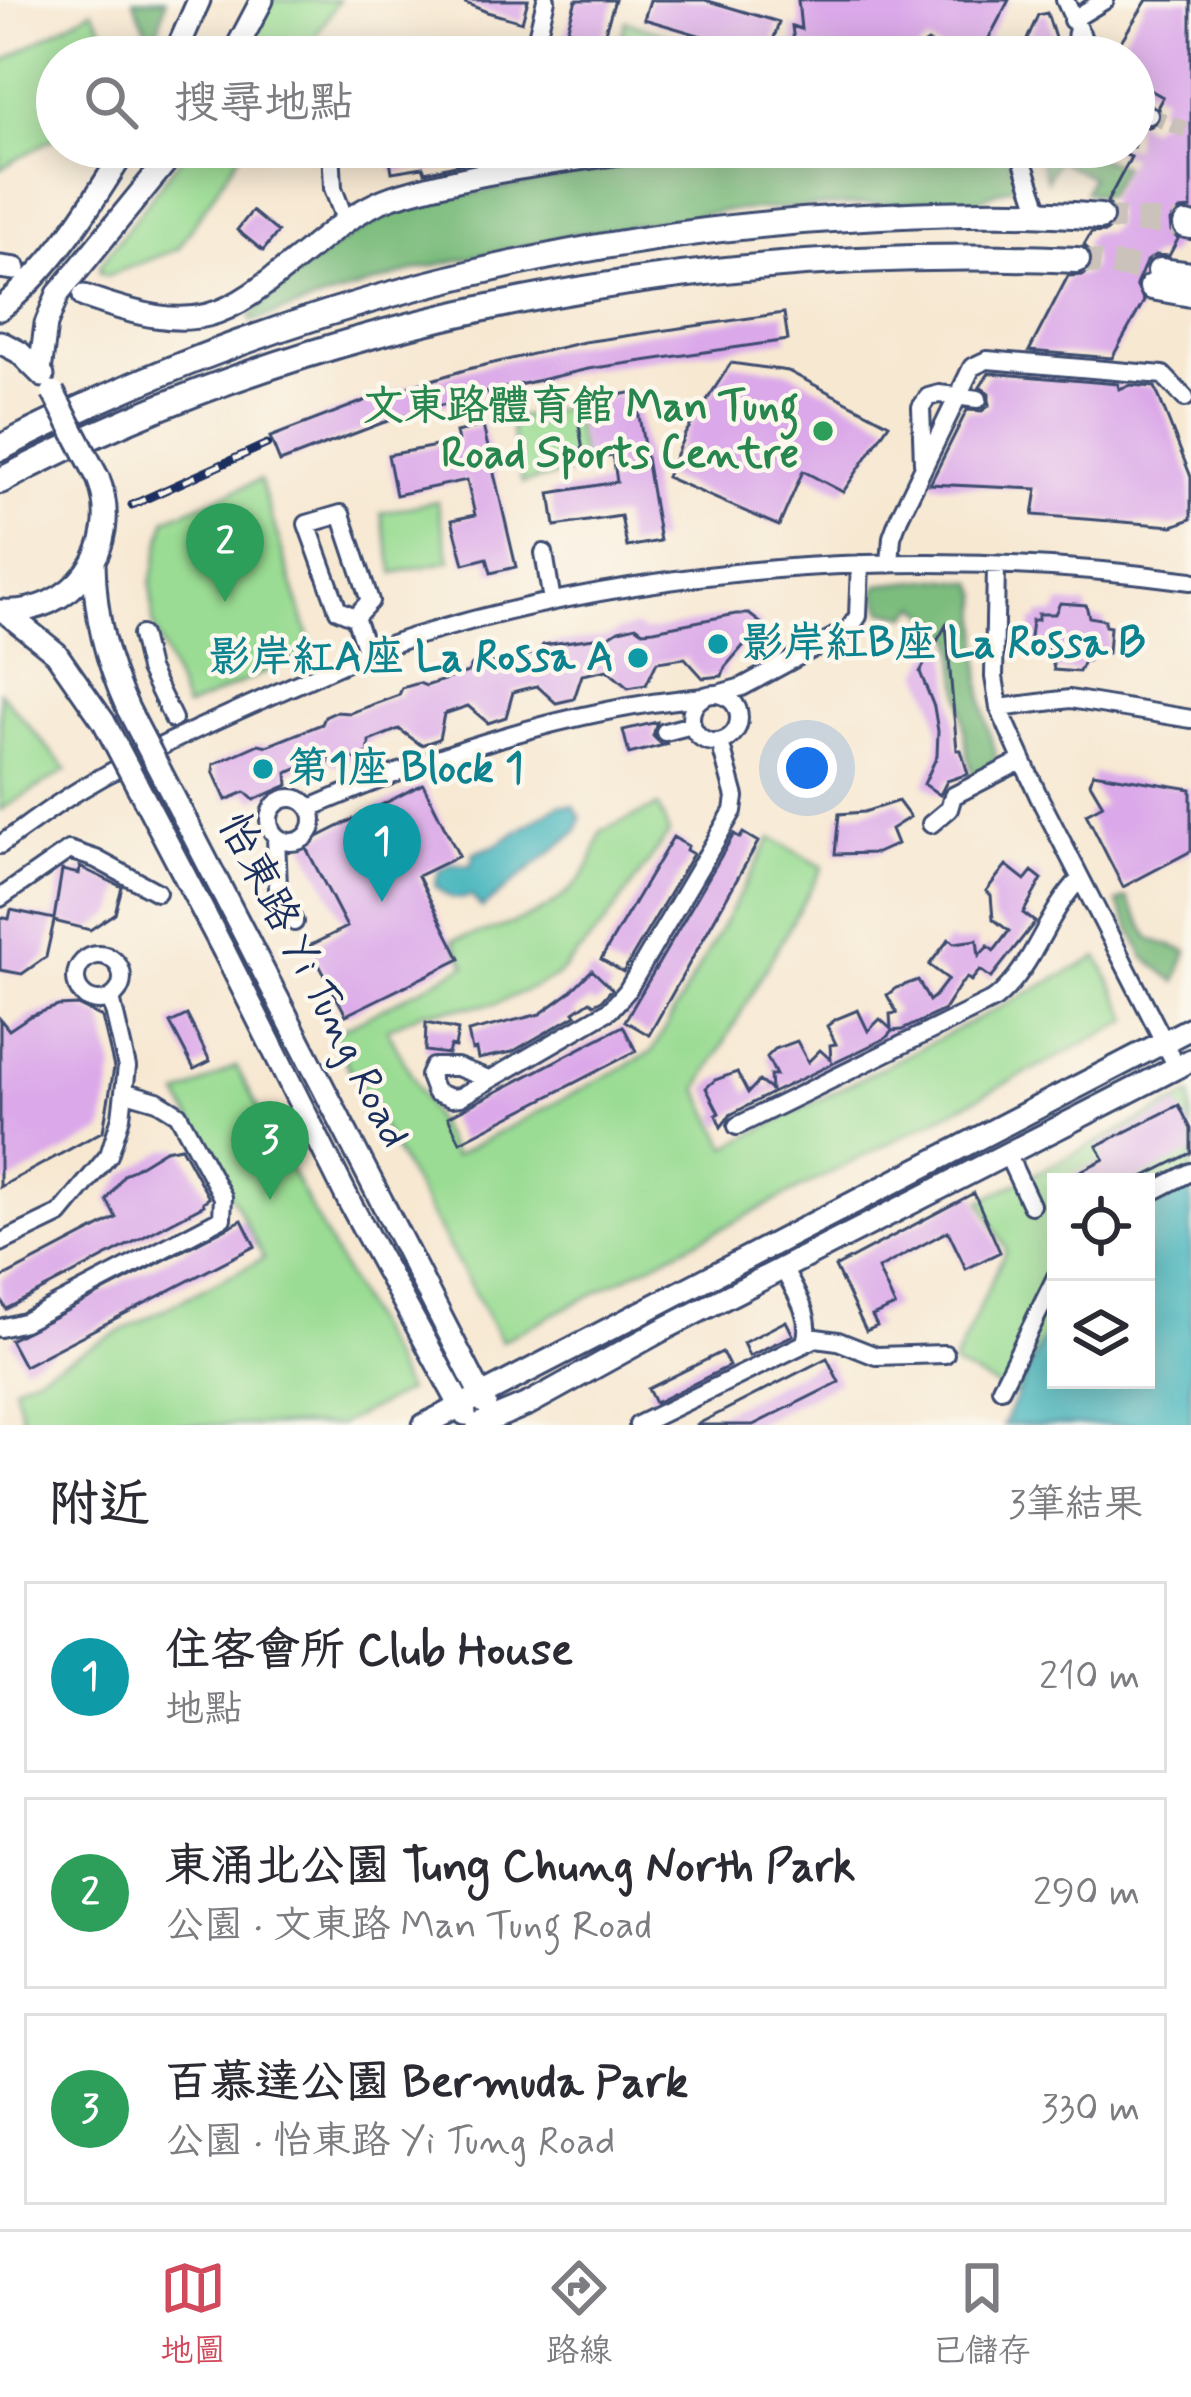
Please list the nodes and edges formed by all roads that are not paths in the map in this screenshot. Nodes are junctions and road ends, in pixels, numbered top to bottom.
1 (199, 0) edge
2 (262, 0) edge
3 (546, 0) edge
4 (1065, 0) edge
5 (1100, 2) edge
6 (183, 36) edge
7 (243, 36) edge
8 (537, 36) edge
9 (1076, 36) edge
10 (1077, 36) edge
11 (114, 168) edge
12 (161, 168) edge
13 (332, 168) edge
14 (541, 168) edge
15 (1025, 168) edge
16 (337, 211) junction
17 (1040, 212) junction
18 (1100, 217) tunnel mouth
19 (1074, 266) tunnel mouth
20 (1191, 275) edge
21 (1191, 294) edge
22 (84, 296) dead end
23 (0, 309) edge
24 (0, 342) edge
25 (40, 372) junction
26 (958, 396) junction
27 (1185, 398) dead end
28 (978, 399) dead end
29 (0, 448) edge
30 (923, 464) junction
31 (0, 481) edge
32 (544, 553) dead end
33 (94, 563) junction
34 (860, 564) junction
35 (890, 564) junction
36 (996, 566) junction
37 (1191, 581) edge
38 (552, 601) junction
39 (2, 611) edge
40 (355, 617) junction
41 (141, 635) dead end
42 (367, 653) junction
43 (709, 702) junction
44 (999, 708) junction
45 (1191, 718) edge
46 (173, 719) dead end
47 (665, 732) dead end
48 (720, 742) junction
49 (1021, 761) junction
50 (310, 808) junction
51 (931, 824) dead end
52 (276, 836) junction
53 (0, 845) edge
54 (1080, 879) junction
55 (157, 892) dead end
56 (0, 898) edge
57 (294, 922) dead end
58 (111, 998) dead end
59 (1191, 1028) edge
60 (1164, 1042) junction
61 (1184, 1064) edge
62 (486, 1078) dead end
63 (126, 1092) junction
64 (737, 1126) dead end
65 (1007, 1154) junction
66 (1191, 1172) edge
67 (1155, 1190) edge
68 (1031, 1205) dead end
69 (0, 1243) edge
70 (783, 1268) junction
71 (1054, 1281) edge
72 (0, 1328) edge
73 (805, 1342) junction
74 (945, 1354) dead end
75 (1001, 1388) dead end
76 (480, 1416) edge
77 (424, 1425) edge
78 (638, 1425) edge

1 - 6 main road
2 - 7 main road
3 - 8 street
4 - 9 street
5 - 10 street
11 - 23 main road
12 - 25 main road
13 - 16 street
14 - 16 main road
15 - 17 street
16 - 22 main road
17 - 18 highway
17 - 29 highway
19 - 31 highway
20 - 21 highway
24 - 25 main road
25 - 33 main road, 怡東路 Yi Tung Road, bridge
26 - 27 street
26 - 28 street
26 - 30 street
26 - 30 street
30 - 35 street
32 - 38 street
33 - 39 main road
33 - 76 main road, 怡東路 Yi Tung Road, bridge
34 - 35 street
34 - 38 street
34 - 43 street
35 - 36 street
36 - 37 street
36 - 44 street
38 - 42 street
39 - 76 main road, 怡東路 Yi Tung Road, bridge
40 - 40 street
40 - 42 street
41 - 46 street
42 - 53 street
43 - 47 street
43 - 48 street
43 - 48 street
43 - 50 street
44 - 45 street
44 - 49 street
48 - 62 street
49 - 51 street
49 - 54 street
50 - 52 street
50 - 52 street
52 - 57 street
54 - 60 street
54 - 64 street
55 - 56 street
58 - 63 street
59 - 60 main road
60 - 61 street
60 - 76 main road
61 - 65 main road
63 - 69 street
63 - 72 street
65 - 68 street
65 - 70 main road
66 - 67 street
70 - 73 street
70 - 76 main road
71 - 75 street
73 - 74 street
73 - 78 street
76 - 77 main road

